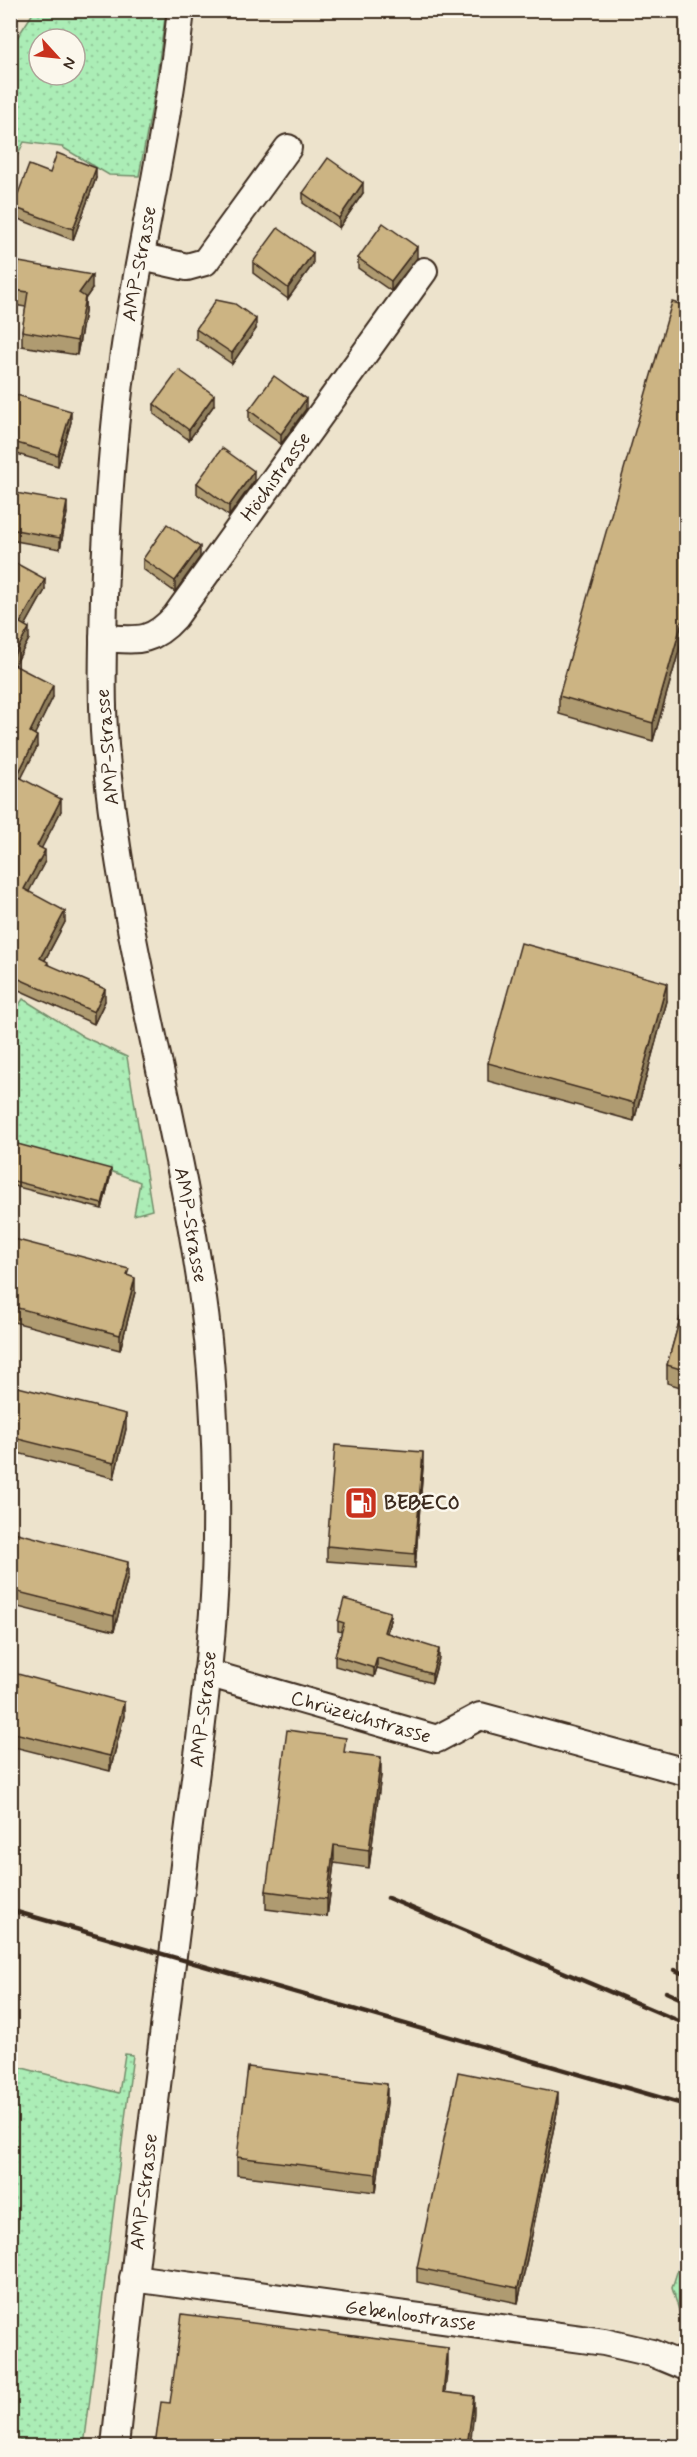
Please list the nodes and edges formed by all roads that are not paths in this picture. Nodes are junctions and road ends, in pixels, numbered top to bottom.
1 (181, 10) edge
2 (288, 148) dead end
3 (142, 257) junction
4 (424, 271) dead end
5 (103, 638) junction
6 (207, 1673) junction
7 (687, 1772) edge
8 (133, 2278) junction
9 (687, 2367) edge
10 (115, 2446) edge

1 - 3 street, AMP-Strasse
2 - 3 street
3 - 5 street, AMP-Strasse
4 - 5 street, Höchistrasse
5 - 6 street, AMP-Strasse
6 - 7 street, Chrüzeichstrasse
6 - 8 street, AMP-Strasse
8 - 9 street, Gebenloostrasse
8 - 10 street, AMP-Strasse

